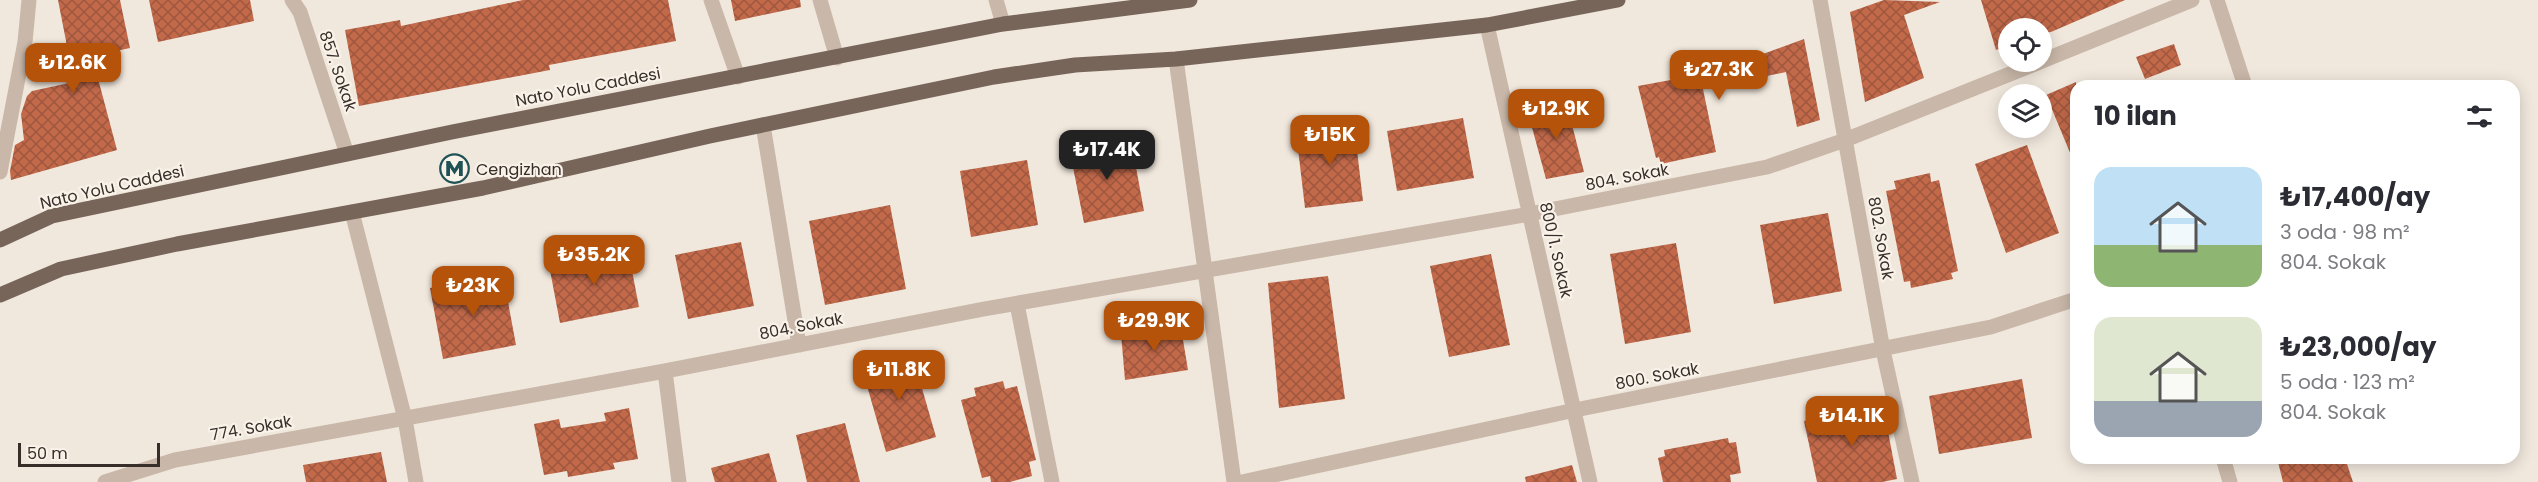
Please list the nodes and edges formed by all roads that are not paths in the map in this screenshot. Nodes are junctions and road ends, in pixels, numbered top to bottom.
1 (29, 0) edge
2 (292, 0) edge
3 (711, 0) edge
4 (820, 0) edge
5 (996, 0) edge
6 (1190, 0) edge
7 (1618, 0) edge
8 (1820, 0) edge
9 (2192, 0) edge
10 (2217, 0) edge
11 (1003, 24) junction
12 (1487, 25) junction
13 (2052, 57) edge
14 (837, 58) junction
15 (1176, 59) junction
16 (2014, 72) edge
17 (738, 77) junction
18 (2243, 80) edge
19 (763, 125) junction
20 (1845, 140) junction
21 (347, 154) junction
22 (0, 172) edge
23 (352, 212) junction
24 (1529, 214) junction
25 (0, 240) edge
26 (1205, 270) junction
27 (0, 296) edge
28 (2070, 300) edge
29 (1017, 304) junction
30 (799, 345) junction
31 (1883, 350) junction
32 (665, 371) junction
33 (1575, 411) junction
34 (405, 419) junction
35 (2225, 464) edge
36 (105, 482) edge
37 (416, 482) edge
38 (679, 482) edge
39 (1052, 482) edge
40 (1234, 482) edge
41 (1242, 482) edge
42 (1590, 482) edge
43 (1912, 482) edge
44 (2230, 482) edge

1 - 22 street
2 - 21 street, 857. Sokak
3 - 17 street
4 - 14 street
5 - 11 street
6 - 11 main road, Nato Yolu Caddesi
7 - 12 main road
8 - 20 street, 802. Sokak
9 - 13 street, 804. Sokak
10 - 18 street
11 - 14 main road, Nato Yolu Caddesi
12 - 15 main road
12 - 24 street, 800/1. Sokak
14 - 17 main road, Nato Yolu Caddesi
15 - 19 main road
15 - 26 street
16 - 20 street, 804. Sokak
17 - 21 main road, Nato Yolu Caddesi
19 - 23 main road
19 - 30 street
20 - 24 street, 804. Sokak
20 - 31 street, 802. Sokak
21 - 25 main road, Nato Yolu Caddesi
23 - 27 main road
23 - 34 street
24 - 26 street, 804. Sokak
24 - 33 street, 800/1. Sokak
26 - 29 street, 804. Sokak
26 - 40 street
28 - 31 street, 800. Sokak
29 - 30 street, 804. Sokak
29 - 39 street
30 - 32 street, 804. Sokak
31 - 33 street, 800. Sokak
31 - 43 street, 802. Sokak
32 - 34 street, 804. Sokak
32 - 38 street
33 - 41 street, 800. Sokak
33 - 42 street, 800/1. Sokak
34 - 36 street, 774. Sokak
34 - 37 street
35 - 44 street

